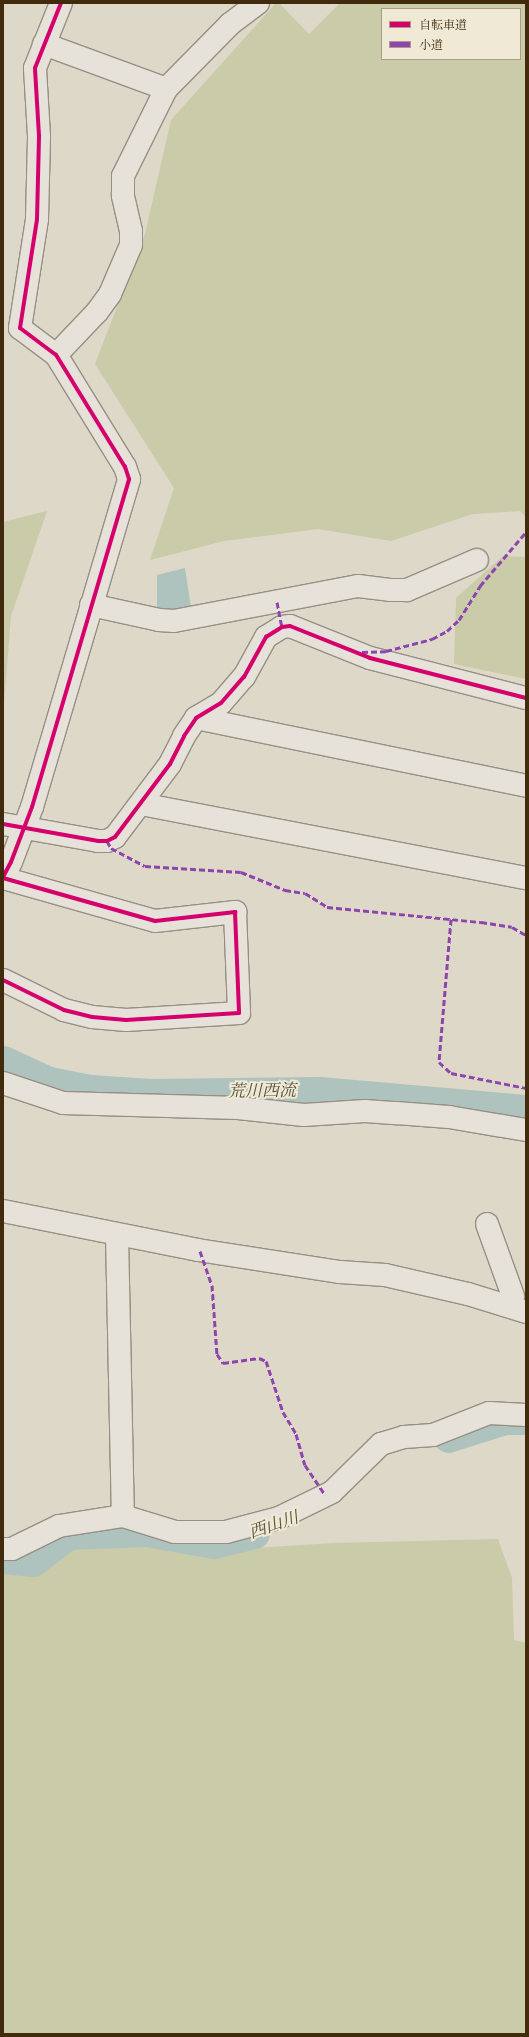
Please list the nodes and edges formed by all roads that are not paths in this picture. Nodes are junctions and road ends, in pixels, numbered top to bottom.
1 (61, 3) edge
2 (252, 4) edge
3 (44, 44) junction
4 (166, 89) junction
5 (56, 355) junction
6 (477, 560) dead end
7 (91, 605) junction
8 (526, 698) edge
9 (196, 718) junction
10 (526, 786) edge
11 (141, 804) junction
12 (3, 824) edge
13 (25, 829) junction
14 (3, 877) edge
15 (526, 878) edge
16 (3, 980) edge
17 (3, 1082) edge
18 (526, 1130) edge
19 (3, 1211) edge
20 (487, 1224) dead end
21 (117, 1235) junction
22 (519, 1301) edge
23 (526, 1415) edge
24 (123, 1516) junction
25 (3, 1549) edge

1 - 3 street
2 - 4 street
3 - 4 street
3 - 5 street
4 - 5 street
5 - 7 street
6 - 7 street
7 - 13 street
8 - 9 street
9 - 10 street
9 - 11 street
11 - 13 street
11 - 15 street
12 - 13 street
13 - 14 street
14 - 16 street
17 - 18 street
19 - 21 street
20 - 22 street
21 - 22 street
21 - 24 street
23 - 24 street
24 - 25 street

